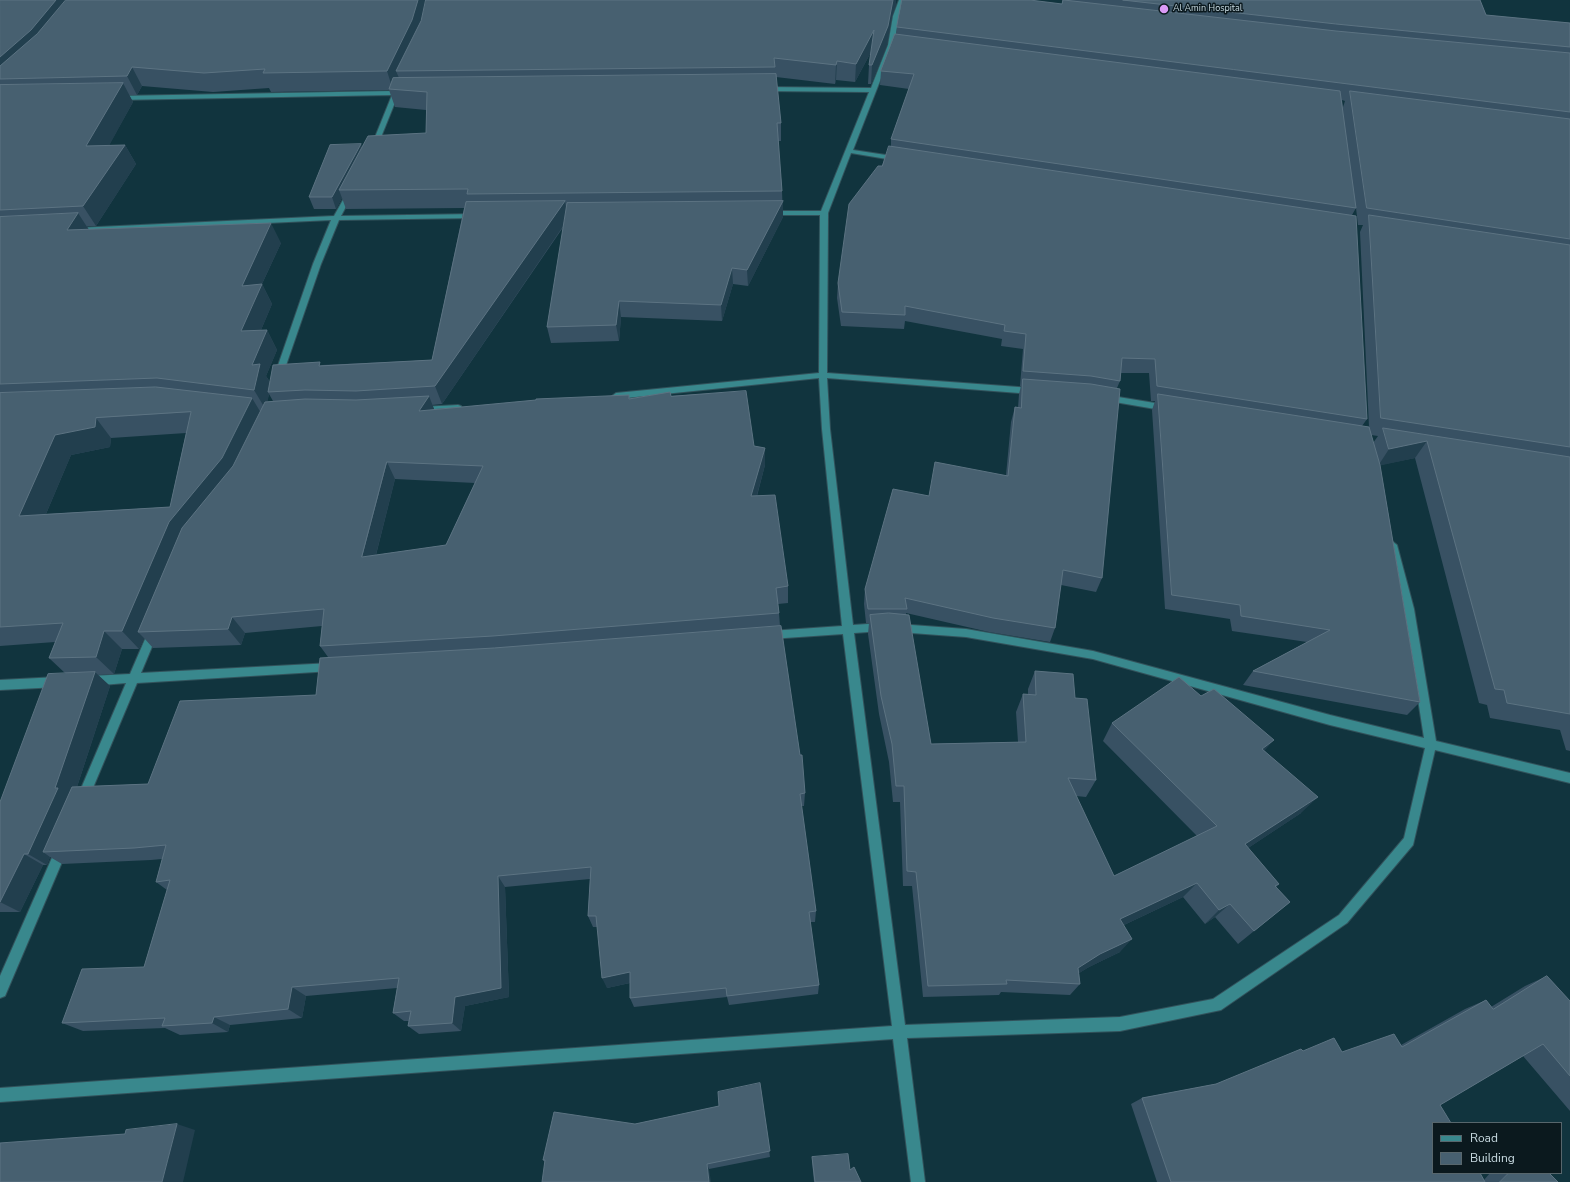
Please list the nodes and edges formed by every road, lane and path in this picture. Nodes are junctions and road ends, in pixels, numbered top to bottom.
1 (902, 0) edge
2 (402, 80) edge
3 (756, 89) edge
4 (871, 90) junction
5 (396, 93) junction
6 (412, 93) edge
7 (109, 98) edge
8 (371, 152) edge
9 (849, 152) junction
10 (904, 160) edge
11 (354, 185) edge
12 (762, 213) edge
13 (824, 213) junction
14 (488, 216) edge
15 (336, 218) junction
16 (70, 230) edge
17 (823, 375) junction
18 (277, 385) edge
19 (1038, 392) edge
20 (609, 397) edge
21 (1094, 397) edge
22 (469, 407) edge
23 (409, 410) edge
24 (1179, 410) edge
25 (1390, 535) edge
26 (158, 621) edge
27 (848, 629) junction
28 (762, 636) edge
29 (340, 666) edge
30 (134, 679) junction
31 (0, 685) edge
32 (1431, 745) junction
33 (1570, 778) edge
34 (79, 808) edge
35 (66, 836) edge
36 (0, 991) edge
37 (899, 1032) junction
38 (0, 1095) edge
39 (918, 1182) edge

1 - 4 street
2 - 5 street
3 - 4 street
4 - 9 street
5 - 6 street
5 - 7 street
5 - 8 street
9 - 10 street
9 - 13 street
11 - 15 street
12 - 13 street
13 - 17 street
14 - 15 street
15 - 16 street
15 - 18 street
17 - 19 street
17 - 20 street
17 - 27 street
21 - 24 street
22 - 23 street
25 - 32 street
26 - 30 street
27 - 28 street
27 - 32 street
27 - 37 street
29 - 30 street
30 - 31 street
30 - 34 street
32 - 33 street
32 - 37 street
35 - 36 street
37 - 38 street
37 - 39 street

